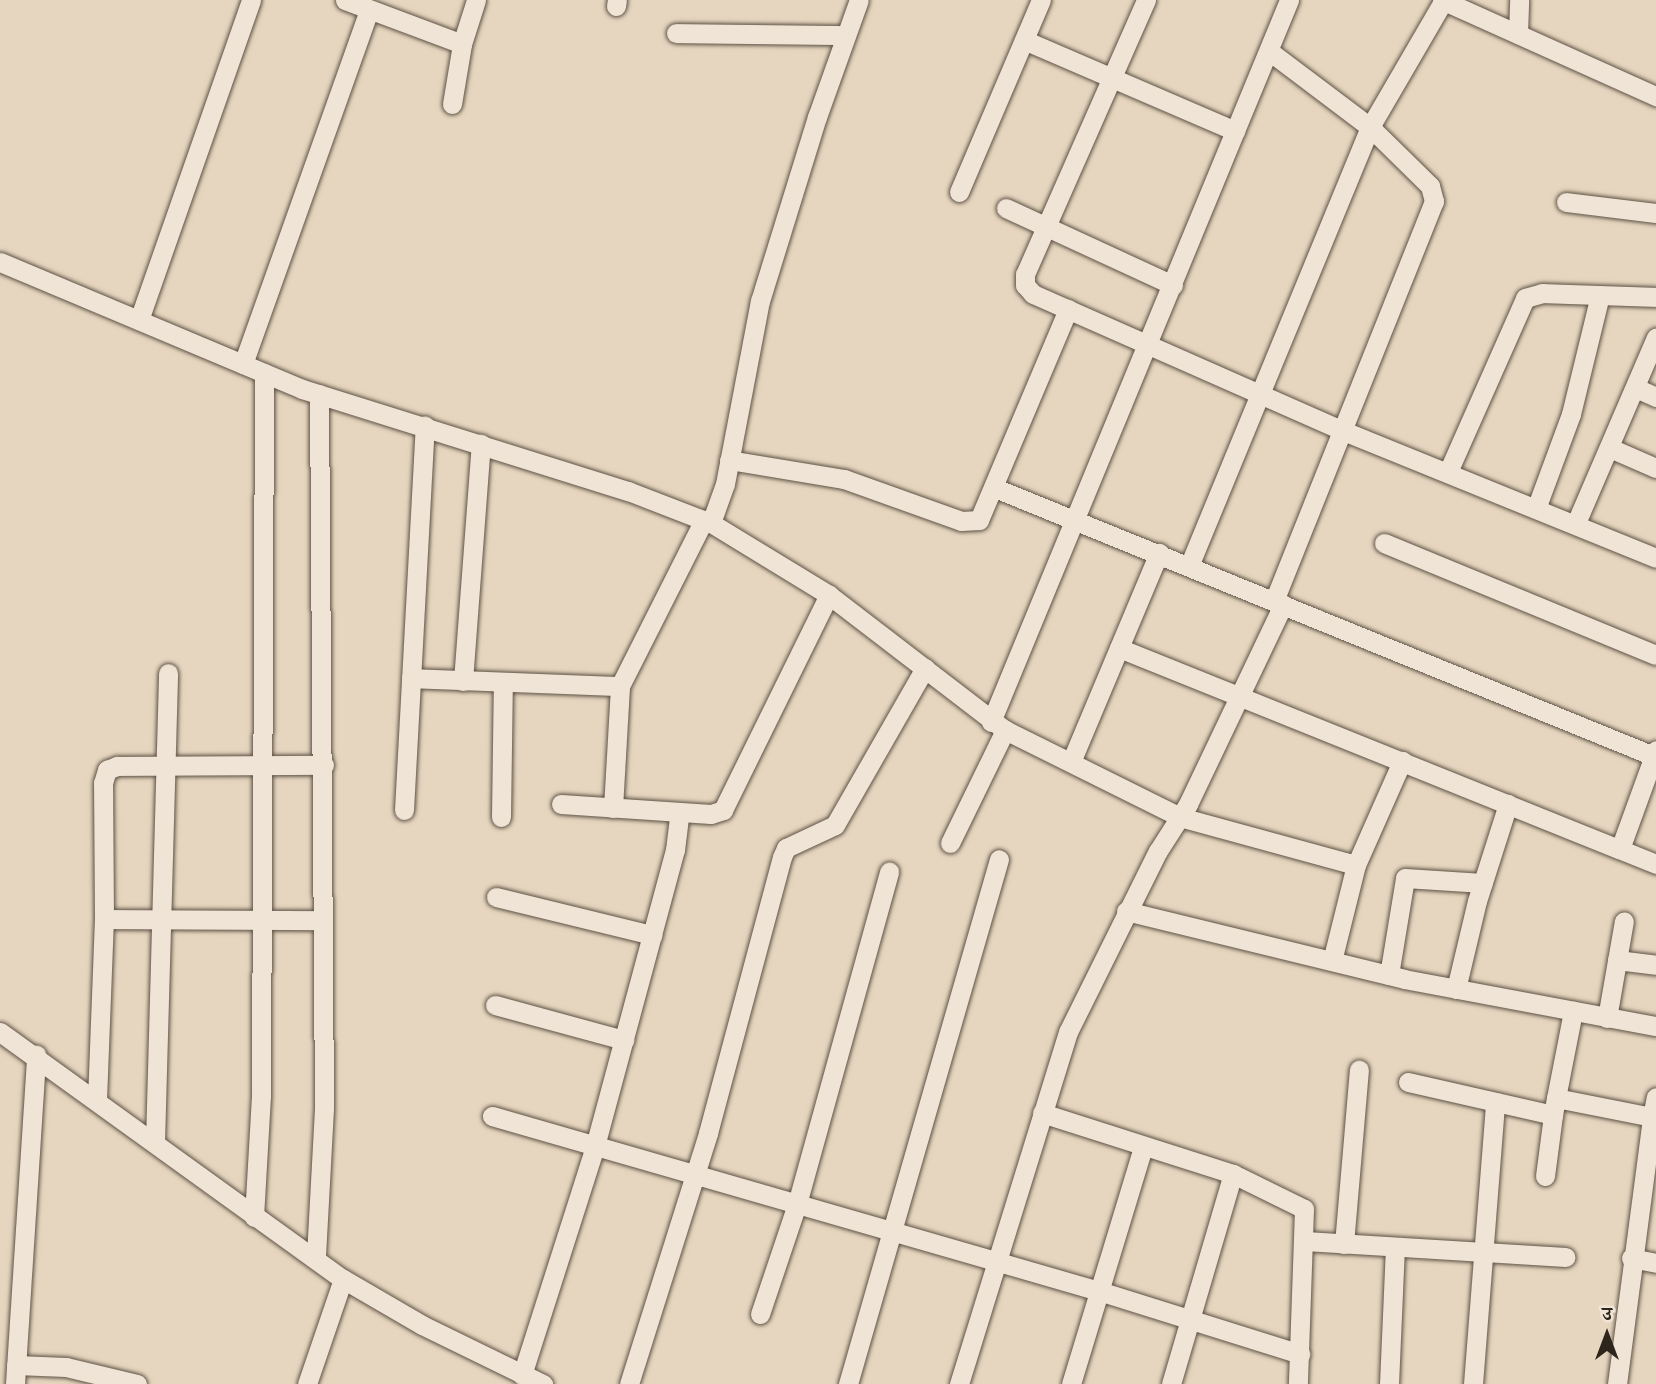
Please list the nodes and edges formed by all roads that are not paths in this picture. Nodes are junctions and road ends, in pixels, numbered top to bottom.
1 (251, 0) edge
2 (345, 0) edge
3 (476, 0) edge
4 (859, 0) edge
5 (1041, 0) edge
6 (1146, 0) edge
7 (1290, 0) edge
8 (1443, 0) edge
9 (1520, 0) edge
10 (369, 10) junction
11 (676, 33) dead end
12 (1518, 34) junction
13 (846, 35) junction
14 (1024, 40) junction
15 (462, 44) junction
16 (1269, 51) junction
17 (1112, 78) junction
18 (1656, 96) edge
19 (452, 104) dead end
20 (1370, 127) junction
21 (1235, 131) junction
22 (959, 192) dead end
23 (1566, 202) dead end
24 (1006, 208) dead end
25 (1656, 213) edge
26 (1047, 225) junction
27 (0, 262) edge
28 (1173, 285) junction
29 (1600, 295) junction
30 (1656, 297) edge
31 (1068, 309) junction
32 (139, 320) junction
33 (1656, 337) edge
34 (1149, 345) junction
35 (243, 364) junction
36 (264, 373) junction
37 (1636, 388) junction
38 (319, 394) junction
39 (1261, 394) junction
40 (1656, 397) edge
41 (425, 426) junction
42 (1341, 430) junction
43 (481, 444) junction
44 (1610, 448) junction
45 (729, 460) junction
46 (1656, 468) edge
47 (1448, 472) junction
48 (995, 488) junction
49 (1537, 506) junction
50 (1078, 520) junction
51 (707, 522) junction
52 (1577, 523) junction
53 (1384, 543) dead end
54 (1159, 553) junction
55 (1656, 558) edge
56 (1189, 566) junction
57 (829, 595) junction
58 (1279, 603) junction
59 (1119, 648) junction
60 (1656, 655) edge
61 (925, 667) junction
62 (168, 673) dead end
63 (411, 678) junction
64 (463, 681) junction
65 (503, 682) junction
66 (620, 686) junction
67 (1240, 696) junction
68 (998, 726) junction
69 (1655, 754) edge
70 (1402, 761) junction
71 (1071, 762) junction
72 (261, 764) junction
73 (324, 765) junction
74 (166, 766) junction
75 (561, 804) dead end
76 (1508, 804) junction
77 (613, 808) junction
78 (404, 810) dead end
79 (680, 812) junction
80 (500, 817) dead end
81 (1180, 817) junction
82 (950, 843) dead end
83 (1620, 849) junction
84 (999, 859) dead end
85 (1656, 863) edge
86 (1356, 865) junction
87 (888, 872) dead end
88 (1483, 883) junction
89 (496, 897) dead end
90 (1126, 911) junction
91 (104, 919) junction
92 (163, 919) junction
93 (263, 920) junction
94 (322, 920) junction
95 (1624, 921) dead end
96 (652, 935) junction
97 (1617, 960) junction
98 (1332, 961) junction
99 (1656, 965) edge
100 (1389, 975) junction
101 (1456, 989) junction
102 (495, 1005) dead end
103 (1573, 1011) junction
104 (1608, 1018) junction
105 (1656, 1026) edge
106 (0, 1032) edge
107 (624, 1040) junction
108 (36, 1055) junction
109 (1359, 1070) dead end
110 (1408, 1082) dead end
111 (1656, 1097) edge
112 (97, 1100) junction
113 (1496, 1102) junction
114 (1554, 1106) junction
115 (1042, 1113) junction
116 (492, 1116) dead end
117 (1652, 1117) junction
118 (155, 1142) junction
119 (596, 1146) junction
120 (1143, 1147) junction
121 (1233, 1174) junction
122 (695, 1175) junction
123 (1545, 1176) dead end
124 (1648, 1196) edge
125 (797, 1204) junction
126 (254, 1217) junction
127 (894, 1232) junction
128 (1305, 1241) junction
129 (1344, 1244) junction
130 (1395, 1247) junction
131 (1483, 1252) junction
132 (316, 1256) junction
133 (1566, 1257) dead end
134 (1631, 1258) junction
135 (995, 1261) junction
136 (1656, 1263) edge
137 (343, 1279) junction
138 (1099, 1291) junction
139 (760, 1314) dead end
140 (1190, 1318) junction
141 (1300, 1354) junction
142 (15, 1375) edge
143 (523, 1376) junction
144 (137, 1384) edge
145 (307, 1384) edge
146 (543, 1384) edge
147 (629, 1384) edge
148 (848, 1384) edge
149 (959, 1384) edge
150 (1071, 1384) edge
151 (1171, 1384) edge
152 (1298, 1384) edge
153 (1389, 1384) edge
154 (1473, 1384) edge
155 (1617, 1384) edge

1 - 32 street
2 - 10 street
3 - 15 street
4 - 13 street
5 - 14 street
6 - 17 street
7 - 16 street
8 - 12 street
8 - 20 street
9 - 12 street
10 - 15 street
10 - 35 street
11 - 13 street
12 - 18 street
13 - 45 street
14 - 17 street
14 - 22 street
15 - 19 street
16 - 20 street
16 - 21 street
17 - 21 street
17 - 26 street
20 - 39 street
20 - 42 street
21 - 28 street
23 - 25 street
24 - 26 street
26 - 28 street
26 - 31 street
27 - 32 street
28 - 34 street
29 - 30 street
29 - 47 street
29 - 49 street
31 - 34 street
31 - 48 street
32 - 35 street
33 - 37 street
34 - 39 street
34 - 50 street
35 - 36 street
36 - 38 street
36 - 72 street
37 - 40 street
37 - 44 street
38 - 41 street
38 - 73 street
39 - 42 street
39 - 56 street
41 - 43 street
41 - 63 street
42 - 47 street
42 - 58 street
43 - 51 street
43 - 64 street
44 - 46 street
44 - 52 street
45 - 48 street
45 - 51 street
47 - 49 street
48 - 50 street
49 - 52 street
50 - 54 street
50 - 68 street
51 - 57 street
51 - 66 street
52 - 55 street
53 - 60 street
54 - 56 street
54 - 59 street
56 - 58 street
57 - 61 street
57 - 79 street
58 - 67 street
58 - 69 street
59 - 67 street
59 - 71 street
61 - 68 street
61 - 122 street
62 - 74 street
63 - 64 street
63 - 78 street
64 - 65 street
65 - 66 street
65 - 80 street
66 - 77 street
67 - 70 street
67 - 81 street
68 - 71 street
68 - 82 street
69 - 83 street
70 - 76 street
70 - 86 street
71 - 81 street
72 - 73 street
72 - 74 street
72 - 93 street
73 - 94 street
74 - 91 street
74 - 92 street
75 - 77 street
76 - 83 street
76 - 88 street
77 - 79 street
79 - 96 street
81 - 86 street
81 - 90 street
83 - 85 street
84 - 127 street
86 - 98 street
87 - 125 street
88 - 100 street
88 - 101 street
89 - 96 street
90 - 98 street
90 - 115 street
91 - 92 street
91 - 112 street
92 - 93 street
92 - 118 street
93 - 94 street
93 - 126 street
94 - 132 street
95 - 97 street
96 - 107 street
97 - 99 street
97 - 104 street
98 - 100 street
100 - 101 street
101 - 103 street
102 - 107 street
103 - 104 street
103 - 114 street
104 - 105 street
106 - 108 street
107 - 119 street
108 - 112 street
108 - 142 street
109 - 129 street
110 - 113 street
111 - 117 street
112 - 118 street
113 - 114 street
113 - 131 street
114 - 117 street
114 - 123 street
115 - 120 street
115 - 135 street
116 - 119 street
117 - 124 street
118 - 126 street
119 - 122 street
119 - 143 street
120 - 121 street
120 - 138 street
121 - 128 street
121 - 140 street
122 - 125 street
122 - 147 street
124 - 134 street
125 - 127 street
125 - 139 street
126 - 132 street
127 - 135 street
127 - 148 street
128 - 129 street
128 - 141 street
129 - 130 street
130 - 131 street
130 - 153 street
131 - 133 street
131 - 154 street
132 - 137 street
134 - 136 street
134 - 155 street
135 - 138 street
135 - 149 street
137 - 143 street
137 - 145 street
138 - 140 street
138 - 150 street
140 - 141 street
140 - 151 street
141 - 152 street
142 - 144 street
143 - 146 street

